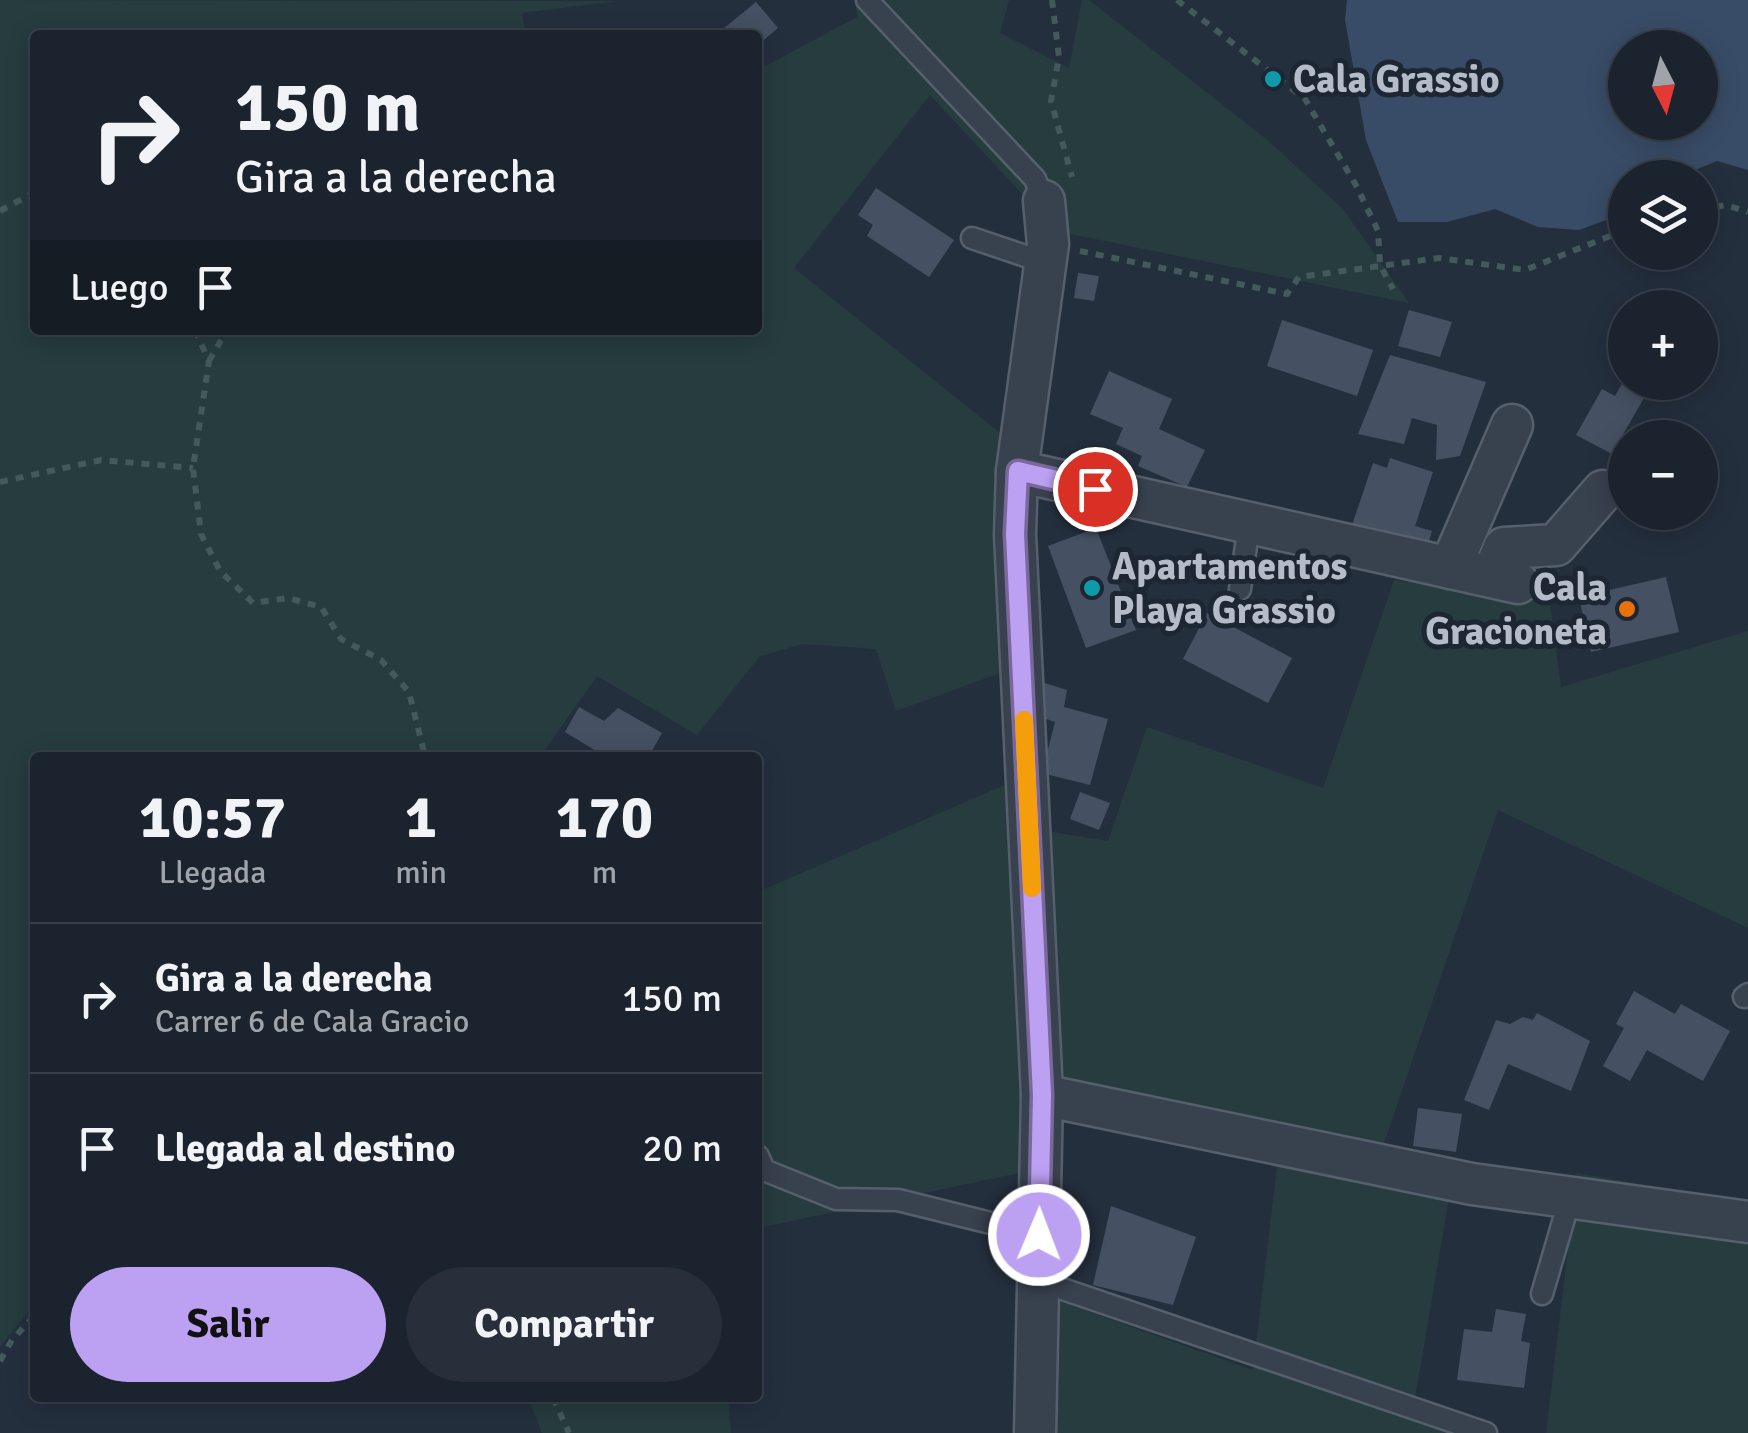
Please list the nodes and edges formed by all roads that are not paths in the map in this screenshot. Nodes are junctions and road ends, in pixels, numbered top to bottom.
1 (867, 0) edge
2 (1059, 192) joint
3 (972, 238) dead end
4 (1066, 248) junction
5 (1512, 425) dead end
6 (1018, 471) junction
7 (1603, 491) dead end
8 (1250, 524) junction
9 (1450, 568) junction
10 (1240, 589) dead end
11 (1042, 1095) junction
12 (762, 1165) edge
13 (1570, 1198) junction
14 (1748, 1222) edge
15 (1039, 1235) junction
16 (1038, 1280) junction
17 (1542, 1294) dead end
18 (1035, 1433) edge
19 (1486, 1433) edge

1 - 2 lane
2 - 4 street
3 - 4 lane
4 - 6 street
5 - 9 street
6 - 8 street
6 - 11 street
7 - 9 street
8 - 9 street
8 - 10 lane
11 - 13 street
11 - 15 street
12 - 15 lane
13 - 14 street
13 - 17 lane
15 - 16 street
16 - 18 street
16 - 19 lane

